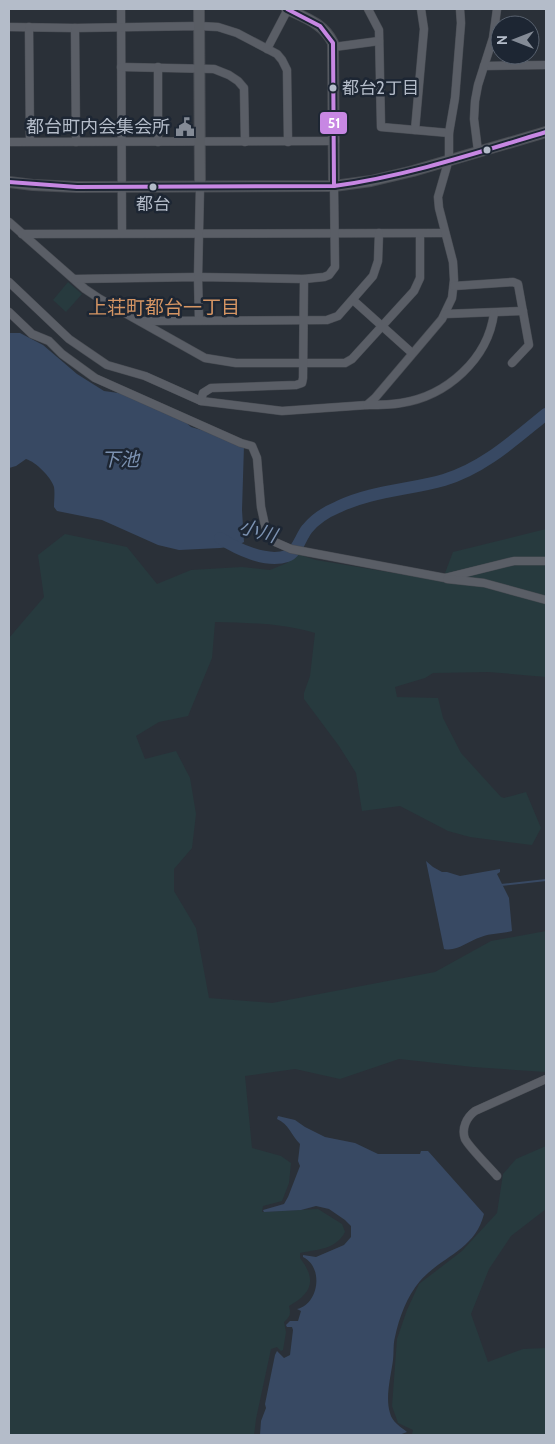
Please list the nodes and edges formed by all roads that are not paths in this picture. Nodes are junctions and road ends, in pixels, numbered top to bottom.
1 (121, 9) edge
2 (199, 9) edge
3 (288, 9) edge
4 (368, 9) edge
5 (421, 9) edge
6 (460, 9) edge
7 (497, 9) edge
8 (199, 26) junction
9 (9, 27) edge
10 (29, 27) junction
11 (121, 27) junction
12 (75, 28) junction
13 (380, 42) junction
14 (334, 47) junction
15 (267, 49) junction
16 (546, 65) edge
17 (484, 66) junction
18 (121, 67) junction
19 (158, 67) junction
20 (198, 67) junction
21 (415, 130) junction
22 (546, 132) edge
23 (450, 133) junction
24 (30, 141) junction
25 (121, 141) junction
26 (200, 141) junction
27 (335, 141) junction
28 (9, 142) edge
29 (76, 142) junction
30 (158, 142) junction
31 (245, 142) junction
32 (288, 142) junction
33 (478, 151) junction
34 (449, 160) junction
35 (9, 182) edge
36 (334, 186) junction
37 (120, 187) junction
38 (200, 187) junction
39 (9, 222) edge
40 (122, 233) junction
41 (199, 233) junction
42 (335, 233) junction
43 (378, 233) junction
44 (445, 233) junction
45 (22, 234) junction
46 (420, 234) junction
47 (198, 277) junction
48 (75, 279) junction
49 (304, 279) junction
50 (9, 282) edge
51 (454, 286) junction
52 (353, 300) junction
53 (523, 311) junction
54 (9, 312) edge
55 (494, 313) junction
56 (445, 314) junction
57 (199, 320) junction
58 (304, 320) junction
59 (141, 321) junction
60 (383, 326) junction
61 (412, 353) junction
62 (303, 362) junction
63 (512, 363) dead end
64 (201, 401) junction
65 (367, 405) junction
66 (546, 561) edge
67 (445, 578) junction
68 (546, 600) edge
69 (546, 1079) edge
70 (497, 1176) dead end

1 - 11 street
2 - 8 street
3 - 14 street
3 - 15 street
4 - 13 street
5 - 21 street
6 - 23 street
7 - 17 street
8 - 11 street
8 - 15 street
8 - 20 street
9 - 10 street
10 - 12 street
10 - 24 street
11 - 12 street
11 - 18 street
12 - 29 street
13 - 14 street
13 - 21 street
14 - 27 street
15 - 32 street
16 - 17 street
17 - 33 street
18 - 19 street
18 - 25 street
19 - 20 street
19 - 30 street
20 - 26 street
20 - 31 street
21 - 23 street
22 - 33 street
23 - 34 street
24 - 28 street
24 - 29 street
25 - 29 street
25 - 30 street
25 - 37 street
26 - 30 street
26 - 31 street
26 - 38 street
27 - 32 street
27 - 36 street
31 - 32 street
33 - 34 street
34 - 36 street
34 - 44 street
35 - 37 street
36 - 38 street
36 - 42 street
37 - 38 street
37 - 40 street
38 - 41 street
39 - 45 street
40 - 41 street
40 - 45 street
41 - 42 street
41 - 47 street
42 - 43 street
42 - 49 street
43 - 46 street
43 - 52 street
44 - 46 street
44 - 51 street
45 - 48 street
46 - 60 street
47 - 48 street
47 - 49 street
47 - 57 street
48 - 59 street
49 - 58 street
50 - 64 street
51 - 53 street
51 - 56 street
52 - 58 street
52 - 60 street
53 - 55 street
53 - 63 street
54 - 67 street
55 - 56 street
55 - 65 street
56 - 61 street
57 - 58 street
57 - 59 street
58 - 62 street
59 - 62 street
60 - 61 street
60 - 62 street
61 - 65 street
62 - 64 street
64 - 65 street
66 - 67 street
67 - 68 street
69 - 70 street

